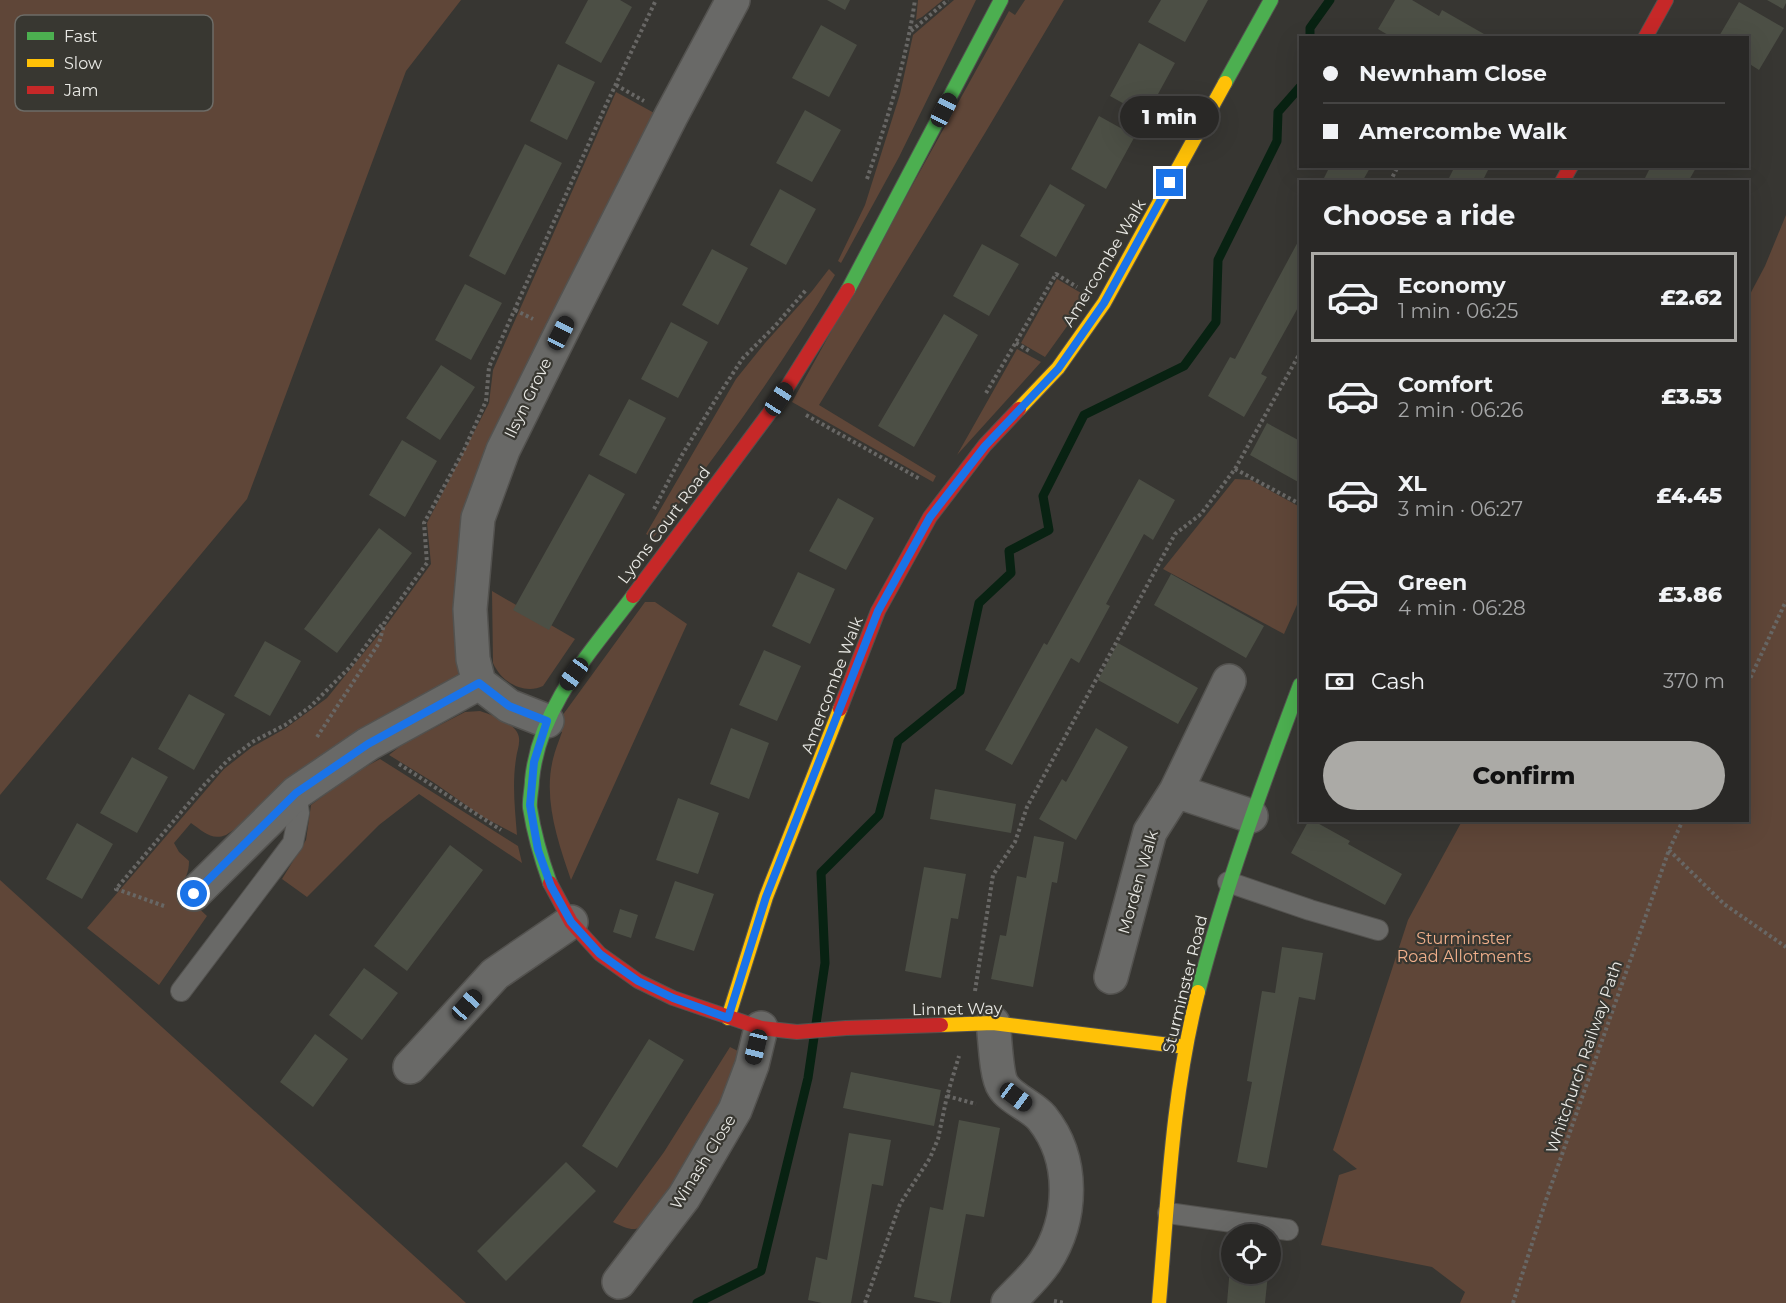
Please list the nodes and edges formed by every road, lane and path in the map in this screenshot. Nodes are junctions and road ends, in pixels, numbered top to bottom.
1 (656, 0) edge
2 (733, 0) edge
3 (915, 0) edge
4 (948, 0) edge
5 (1001, 0) edge
6 (1271, 0) edge
7 (1666, 0) edge
8 (910, 32) junction
9 (1646, 36) edge
10 (867, 182) dead end
11 (810, 286) dead end
12 (1104, 303) junction
13 (1299, 355) edge
14 (779, 399) junction
15 (981, 402) dead end
16 (1235, 469) junction
17 (948, 495) junction
18 (1299, 503) edge
19 (653, 510) dead end
20 (1786, 601) edge
21 (385, 621) junction
22 (1229, 681) dead end
23 (1749, 681) edge
24 (479, 683) junction
25 (1299, 688) edge
26 (547, 721) junction
27 (313, 743) dead end
28 (409, 771) dead end
29 (1176, 791) junction
30 (296, 793) junction
31 (1251, 816) junction
32 (1682, 822) edge
33 (495, 827) dead end
34 (1669, 850) junction
35 (1228, 882) junction
36 (194, 894) joint
37 (571, 922) junction
38 (1378, 930) dead end
39 (1786, 947) edge
40 (1112, 977) dead end
41 (181, 991) dead end
42 (728, 1018) junction
43 (974, 1024) junction
44 (761, 1028) junction
45 (1186, 1047) junction
46 (410, 1067) dead end
47 (947, 1096) junction
48 (979, 1104) dead end
49 (1167, 1213) junction
50 (1288, 1230) dead end
51 (618, 1282) dead end
52 (866, 1303) edge
53 (1008, 1303) edge
54 (1159, 1303) edge
55 (1513, 1303) edge

1 - 21 path
2 - 24 street, Ilsyn Grove
3 - 8 path
4 - 8 path
5 - 14 street, Lyons Court Road
6 - 12 street, Amercombe Walk
7 - 9 street
8 - 10 path
11 - 19 path
12 - 15 path
12 - 17 street, Amercombe Walk
13 - 16 path
14 - 17 path
14 - 26 street, Lyons Court Road
16 - 18 path
16 - 43 path
17 - 42 street, Amercombe Walk
20 - 23 path
21 - 27 path
21 - 36 path
22 - 29 street, Morden Walk
24 - 26 street
24 - 30 street
25 - 31 street, Sturminster Road
26 - 37 street, Lyons Court Road
28 - 33 path
29 - 31 street
29 - 40 street, Morden Walk
30 - 36 street
30 - 41 lane
31 - 35 street, Sturminster Road
32 - 34 path, Whitchurch Railway Path
34 - 39 path
34 - 55 path, Whitchurch Railway Path
35 - 38 lane
35 - 45 street, Sturminster Road
37 - 42 street, Lyons Court Road
37 - 46 street
42 - 44 street, Linnet Way
43 - 44 street, Linnet Way
43 - 45 street, Linnet Way
43 - 47 path
43 - 53 street
44 - 51 street, Winash Close
45 - 49 street, Sturminster Road
47 - 48 path
47 - 52 path
49 - 50 lane
49 - 54 street, Sturminster Road

